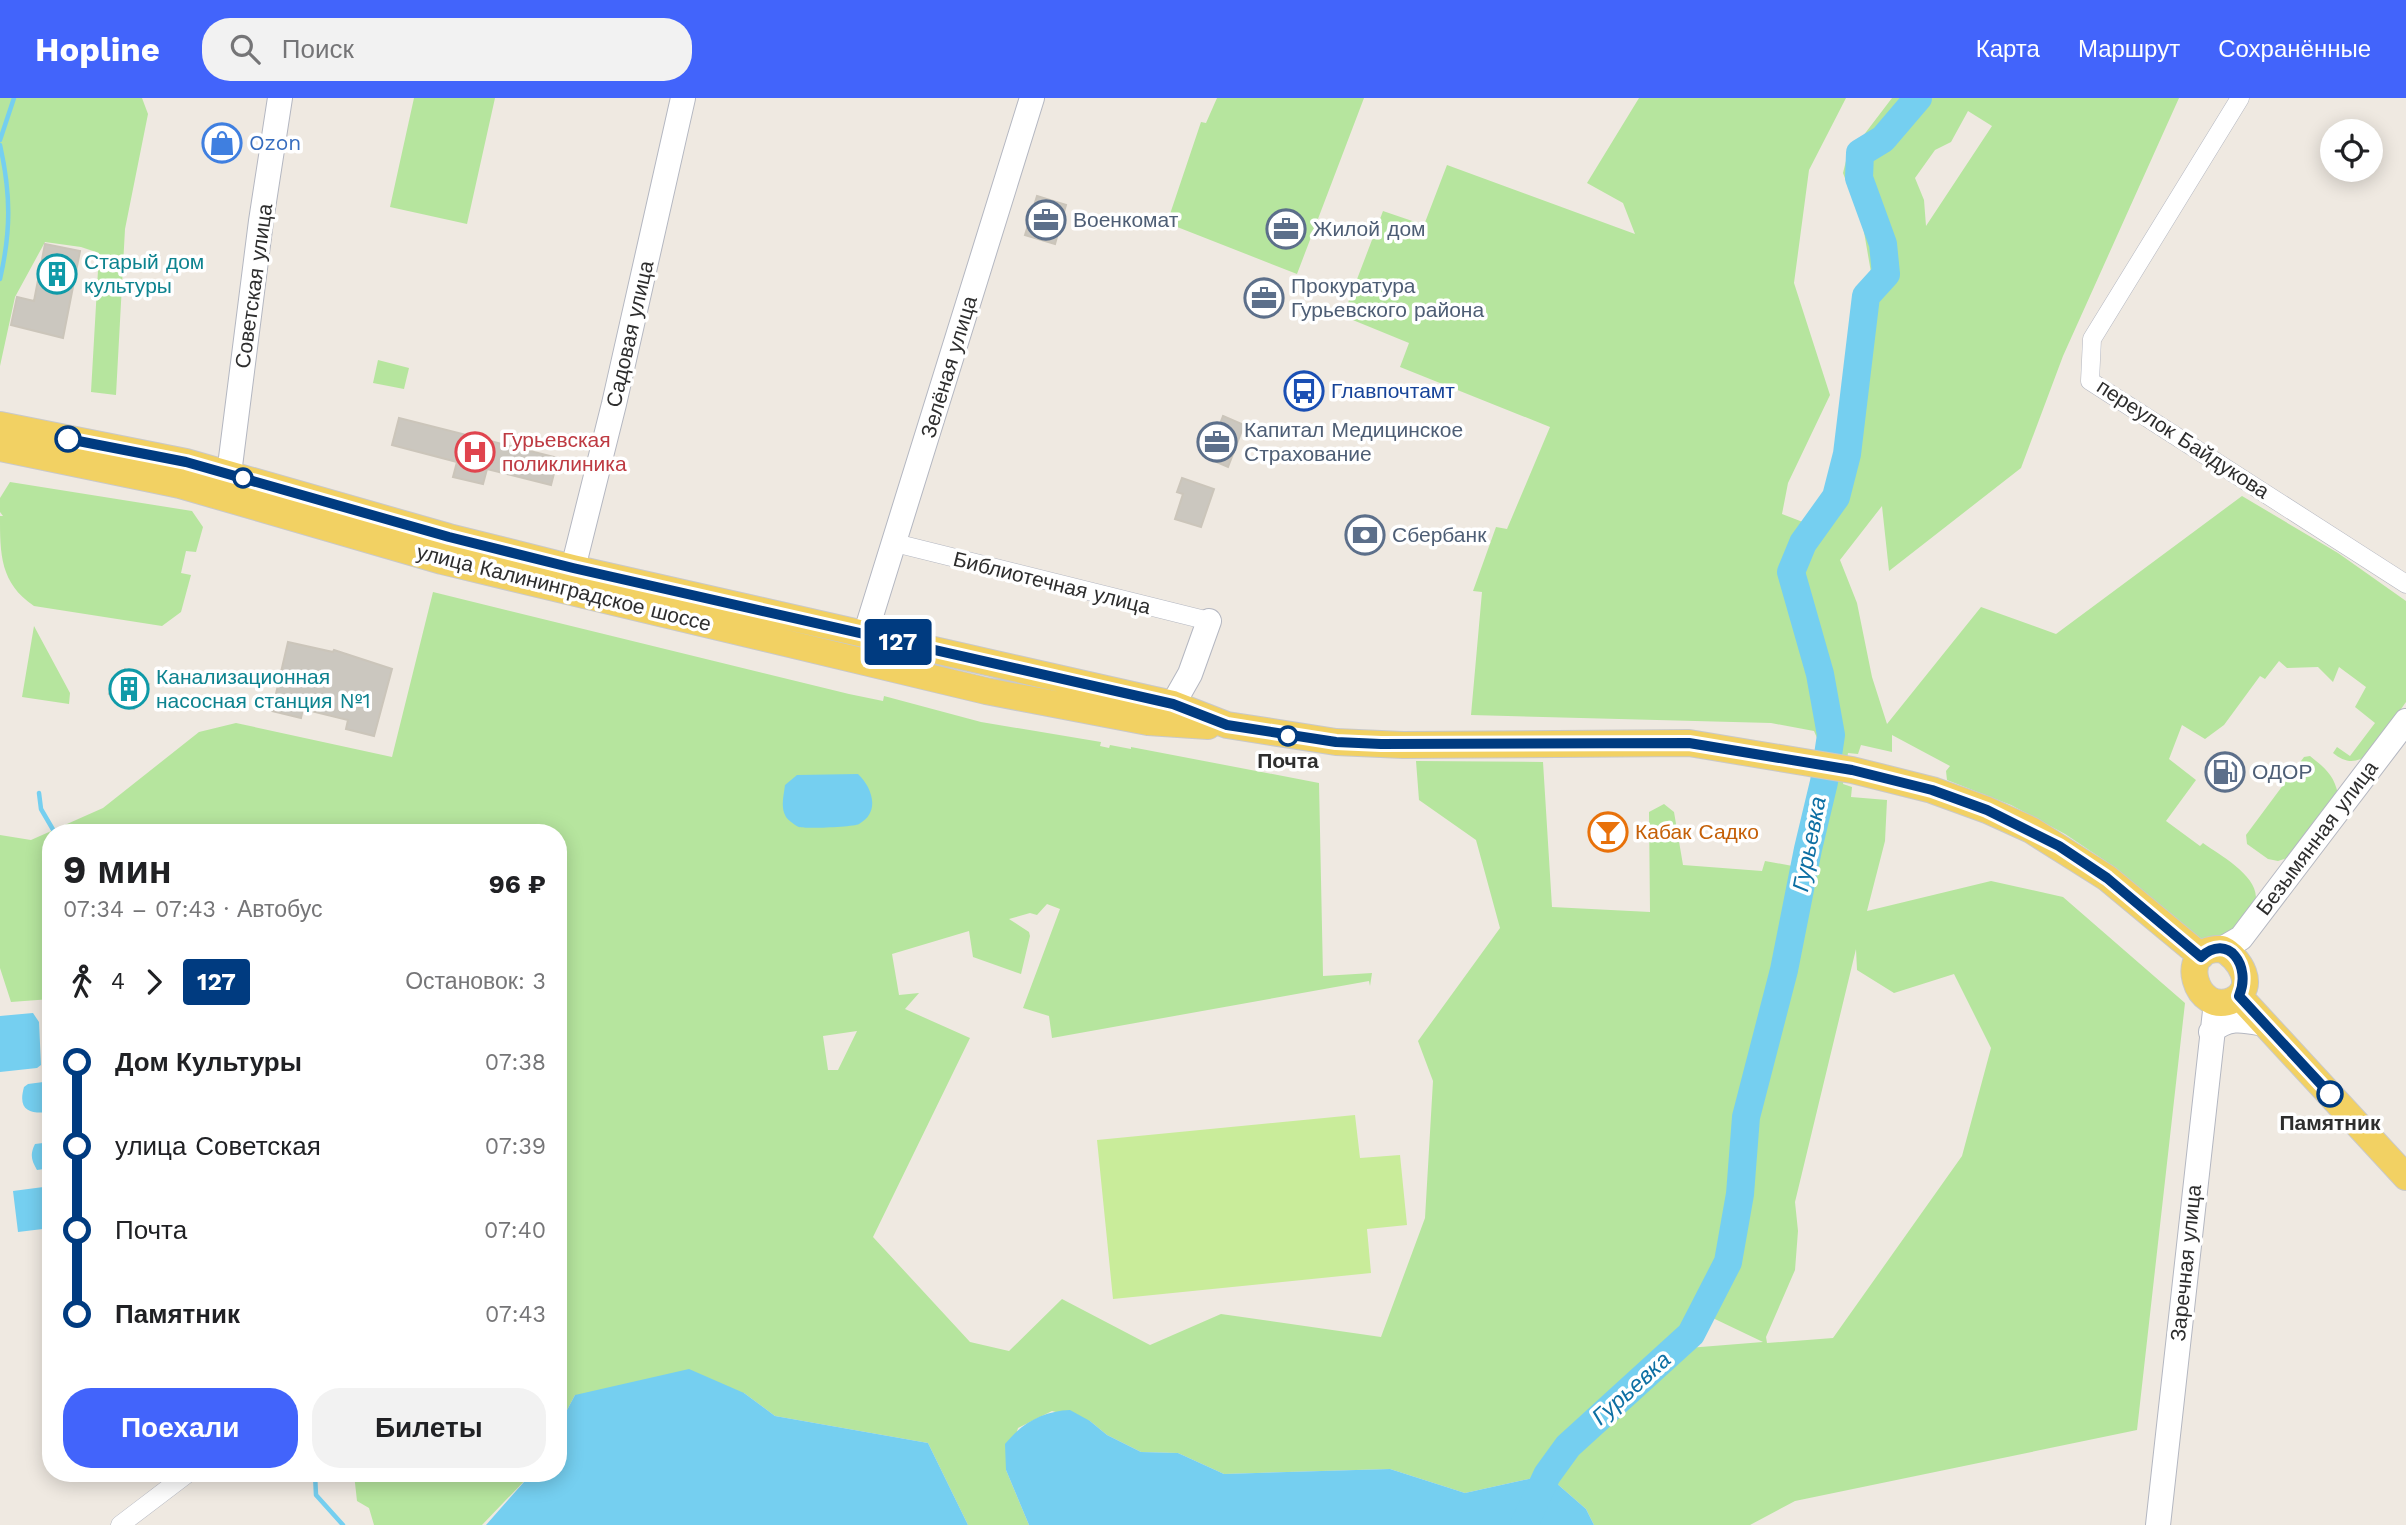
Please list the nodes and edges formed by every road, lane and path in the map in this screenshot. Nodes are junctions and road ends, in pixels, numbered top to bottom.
1 (280, 98) edge
2 (683, 98) edge
3 (1032, 98) edge
4 (2240, 98) edge
5 (0, 425) edge
6 (0, 448) edge
7 (226, 485) junction
8 (895, 543) junction
9 (573, 568) junction
10 (2406, 584) edge
11 (1209, 621) joint
12 (866, 635) junction
13 (1195, 708) junction
14 (2406, 721) edge
15 (2225, 951) junction
16 (2227, 999) junction
17 (2264, 1024) junction
18 (2211, 1032) junction
19 (2406, 1177) edge
20 (177, 1482) edge
21 (121, 1525) edge
22 (2158, 1525) edge

1 - 7 main road, Советская улица
2 - 9 main road, Садовая улица
3 - 8 main road, Зелёная улица
4 - 10 street, переулок Байдукова
5 - 7 main road, улица Калининградское шоссе
6 - 7 main road, улица Калининградское шоссе
7 - 9 main road
7 - 13 main road, улица Калининградское шоссе
8 - 11 street, Библиотечная улица
8 - 12 main road, Зелёная улица
9 - 12 main road
11 - 13 main road
12 - 13 main road
13 - 15 main road
14 - 15 main road, Безымянная улица
15 - 16 main road
15 - 16 main road
16 - 17 main road
16 - 18 main road, Заречная улица
17 - 18 main road
17 - 19 main road
18 - 22 main road, Заречная улица
20 - 21 street

